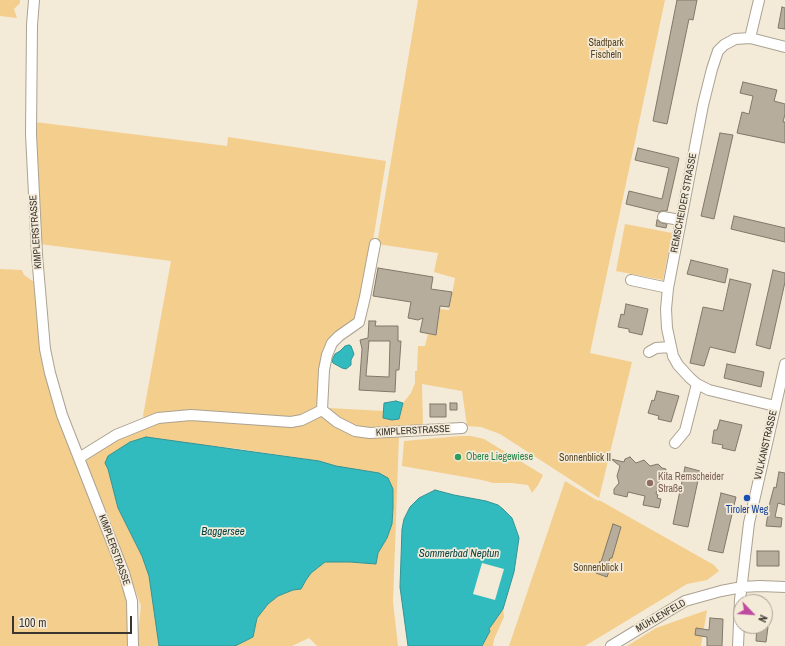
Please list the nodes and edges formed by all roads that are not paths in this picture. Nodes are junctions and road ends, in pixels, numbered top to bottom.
1 (34, 0) edge
2 (759, 0) edge
3 (750, 38) junction
4 (785, 46) edge
5 (663, 217) dead end
6 (680, 220) junction
7 (375, 244) dead end
8 (631, 280) dead end
9 (668, 288) junction
10 (671, 347) junction
11 (649, 352) dead end
12 (785, 364) edge
13 (697, 384) junction
14 (776, 406) junction
15 (322, 410) junction
16 (462, 428) dead end
17 (675, 444) dead end
18 (79, 458) junction
19 (742, 587) junction
20 (785, 587) edge
21 (133, 646) edge
22 (611, 646) edge
23 (738, 646) edge

1 - 18 street, KIMPLERSTRASSE
2 - 3 street
3 - 4 street, REMSCHEIDER STRASSE
3 - 6 street, REMSCHEIDER STRASSE
5 - 6 street
6 - 9 street, REMSCHEIDER STRASSE
7 - 15 street
8 - 9 street
9 - 10 street, REMSCHEIDER STRASSE
10 - 11 street
10 - 13 street, REMSCHEIDER STRASSE
12 - 14 street, VULKANSTRASSE
13 - 14 street, REMSCHEIDER STRASSE
13 - 17 street
14 - 19 street, VULKANSTRASSE
15 - 16 street, KIMPLERSTRASSE
15 - 18 street
18 - 21 street, KIMPLERSTRASSE
19 - 20 street, MÜHLENFELD
19 - 22 street, MÜHLENFELD
19 - 23 street, VULKANSTRASSE

